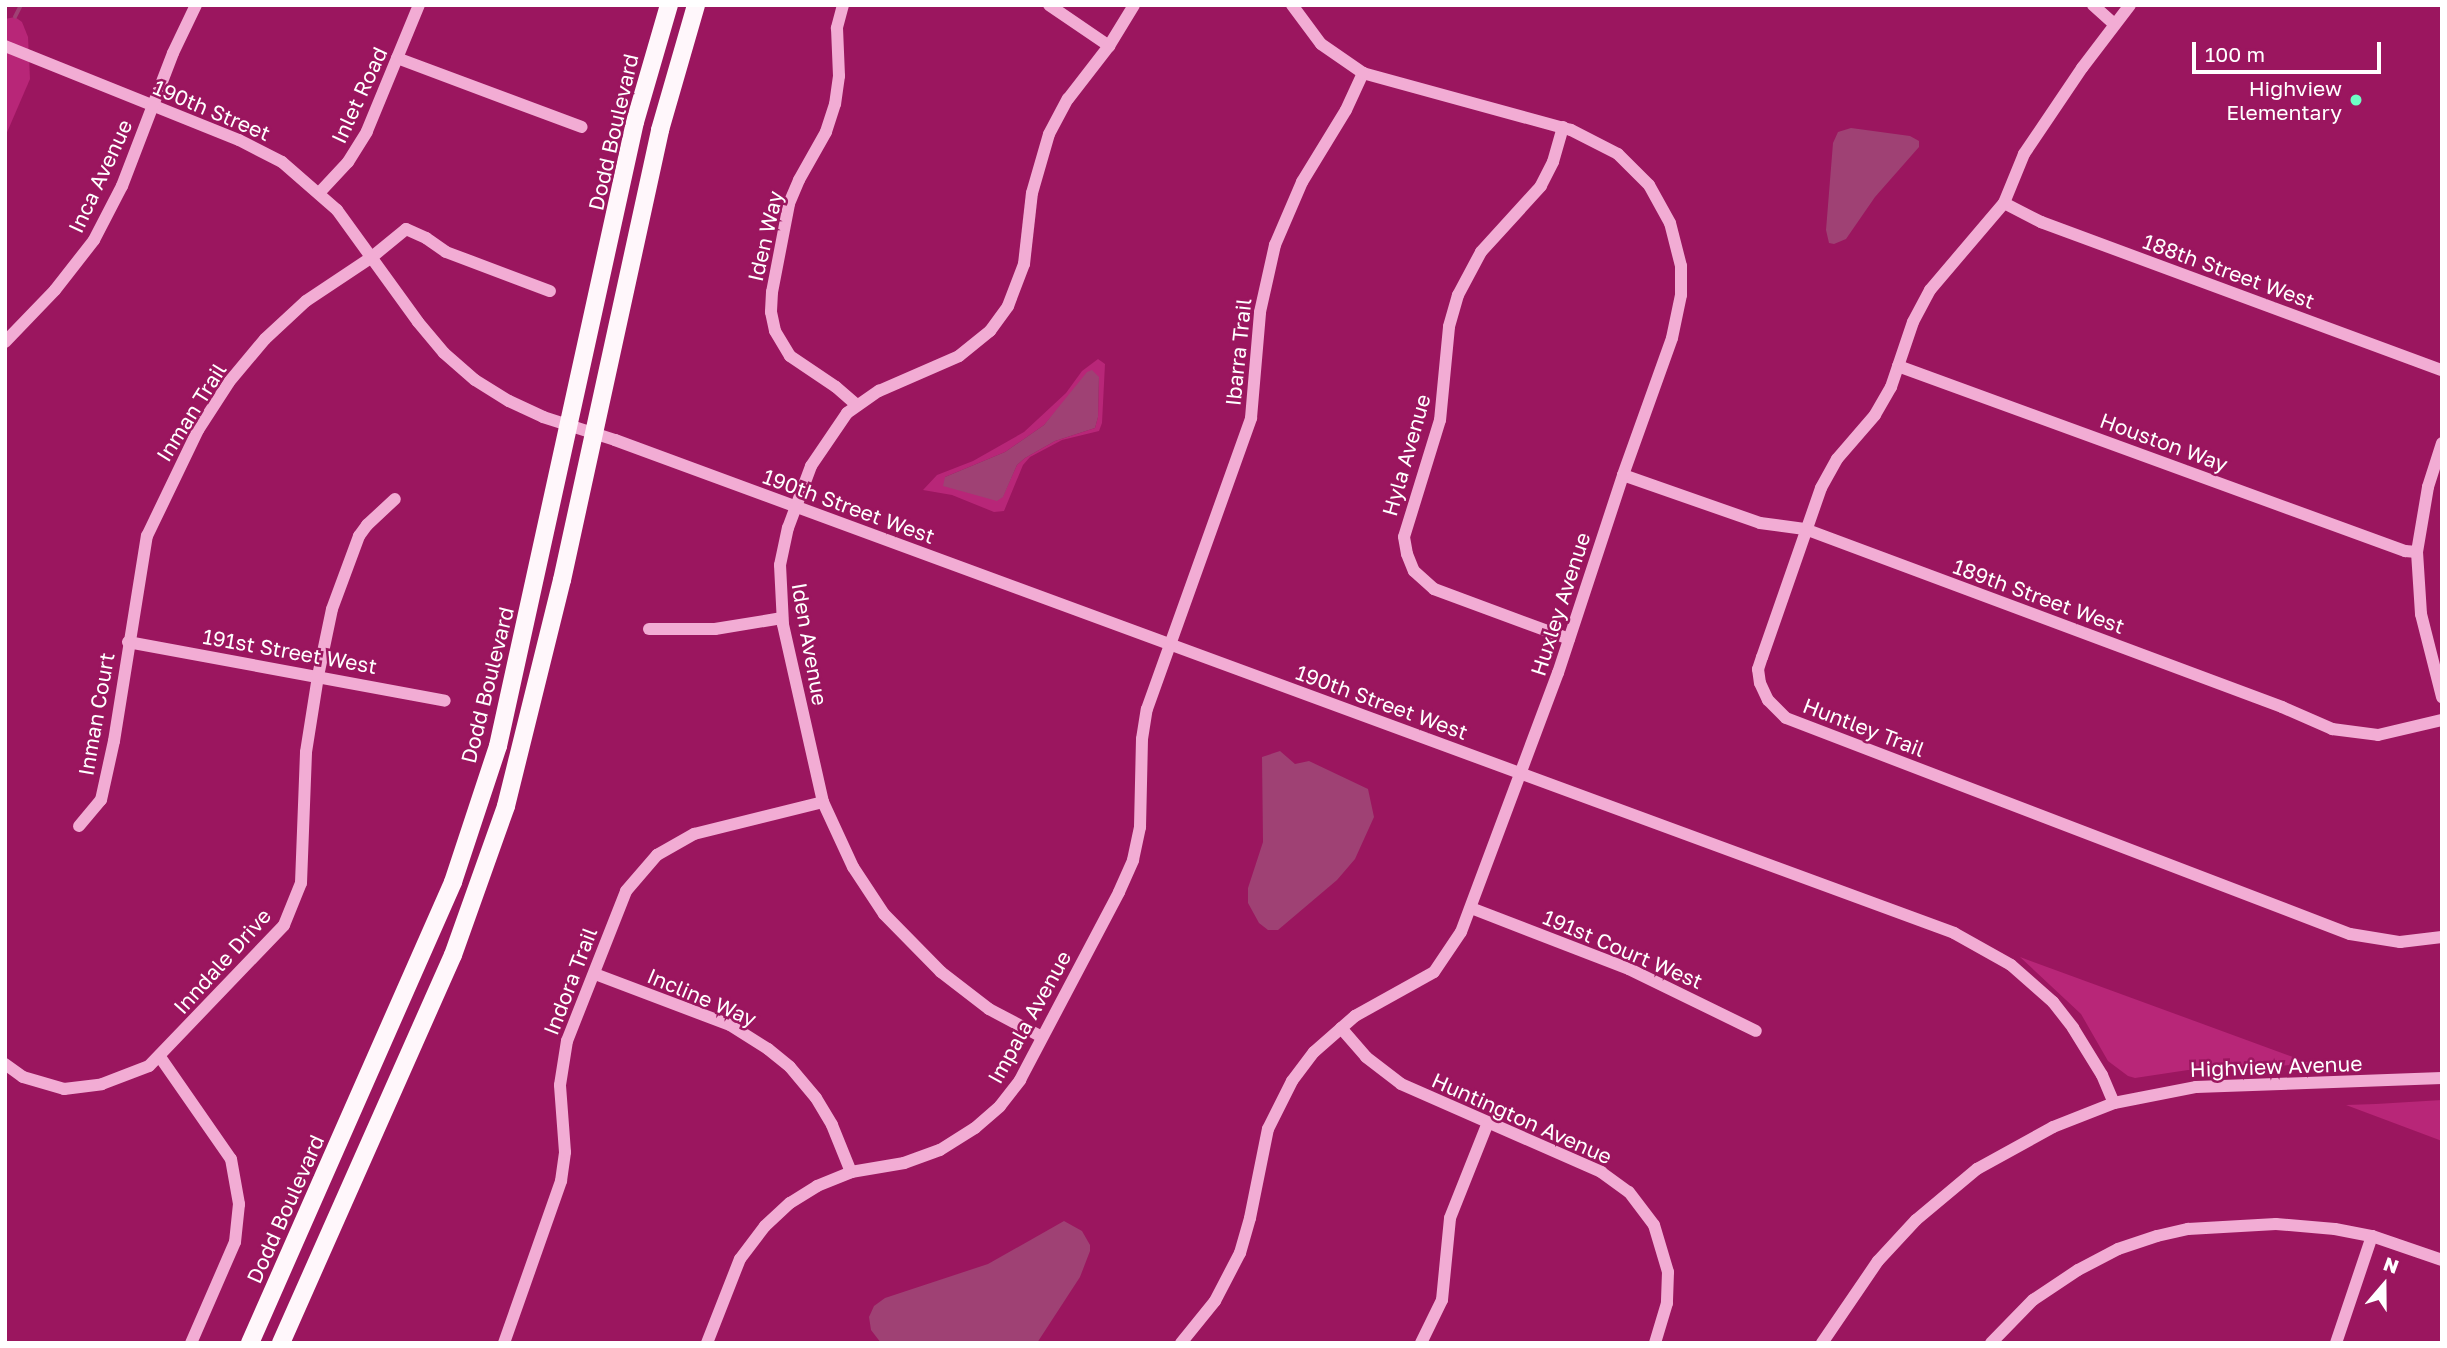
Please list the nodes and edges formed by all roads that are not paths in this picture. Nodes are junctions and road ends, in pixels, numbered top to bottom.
1 (196, 5) edge
2 (419, 5) edge
3 (669, 5) edge
4 (696, 5) edge
5 (843, 5) edge
6 (1049, 5) edge
7 (1134, 5) edge
8 (1292, 5) edge
9 (2093, 5) edge
10 (2130, 5) edge
11 (2114, 24) junction
12 (5, 46) edge
13 (1109, 46) junction
14 (397, 58) junction
15 (1363, 73) junction
16 (154, 106) junction
17 (582, 127) dead end
18 (1563, 127) junction
19 (320, 192) junction
20 (2004, 203) junction
21 (372, 257) junction
22 (551, 291) dead end
23 (5, 342) edge
24 (1898, 366) junction
25 (2442, 370) edge
26 (857, 405) junction
27 (570, 425) junction
28 (596, 433) junction
29 (2442, 443) edge
30 (1622, 475) junction
31 (395, 499) dead end
32 (796, 507) junction
33 (1805, 529) junction
34 (2417, 552) junction
35 (782, 618) junction
36 (649, 629) dead end
37 (1569, 639) junction
38 (128, 642) junction
39 (1170, 644) junction
40 (317, 676) junction
41 (2442, 697) edge
42 (445, 701) dead end
43 (2442, 720) edge
44 (1521, 774) junction
45 (823, 802) junction
46 (79, 826) dead end
47 (1471, 908) junction
48 (2442, 937) edge
49 (595, 974) junction
50 (1341, 1028) junction
51 (1756, 1031) dead end
52 (1042, 1037) junction
53 (160, 1057) junction
54 (5, 1064) edge
55 (2442, 1078) edge
56 (2113, 1103) junction
57 (1487, 1125) junction
58 (851, 1172) junction
59 (2372, 1236) junction
60 (2442, 1260) edge
61 (191, 1343) edge
62 (250, 1343) edge
63 (281, 1343) edge
64 (504, 1343) edge
65 (707, 1343) edge
66 (1181, 1343) edge
67 (1421, 1343) edge
68 (1655, 1343) edge
69 (1822, 1343) edge
70 (1991, 1343) edge
71 (2336, 1343) edge

1 - 16 street, Inca Avenue
2 - 14 street, Inlet Road
3 - 27 main road, Dodd Boulevard
4 - 28 main road
5 - 26 street, Iden Way
6 - 13 street
7 - 13 street, Iden Avenue
8 - 15 street, Huxley Avenue
9 - 11 street
10 - 11 street, Huntley Trail
11 - 20 street, Huntley Trail
12 - 16 street, 190th Street
13 - 26 street, Iden Avenue
14 - 17 street
14 - 19 street, Inlet Road
15 - 18 street, Huxley Avenue
15 - 39 street, Ibarra Trail
16 - 19 street, 190th Street
16 - 23 street, Inca Avenue
18 - 30 street, Huxley Avenue
18 - 37 street, Hyla Avenue
19 - 21 street, 190th Street
20 - 24 street, Huntley Trail
20 - 25 street, 188th Street West
21 - 22 street
21 - 27 street, 190th Street
21 - 38 street, Inman Trail
24 - 33 street, Huntley Trail
24 - 34 street, Houston Way
26 - 32 street, Iden Avenue
27 - 28 street, 190th Street West
27 - 62 main road, Dodd Boulevard
28 - 32 street, 190th Street West
28 - 63 main road
29 - 34 street
30 - 33 street, 189th Street West
30 - 37 street, Huxley Avenue
31 - 40 street, Inndale Drive
32 - 35 street, Iden Avenue
32 - 39 street, 190th Street West
33 - 43 street, 189th Street West
33 - 48 street, Huntley Trail
34 - 41 street
35 - 36 street
35 - 45 street, Iden Avenue
37 - 44 street, Huxley Avenue
38 - 40 street, 191st Street West
38 - 46 street, Inman Court
39 - 44 street, 190th Street West
39 - 52 street, Impala Avenue
40 - 42 street, 191st Street West
40 - 53 street, Inndale Drive
44 - 47 street, Huxley Avenue
44 - 56 street, 190th Street West
45 - 49 street, Indora Trail
45 - 52 street, Iden Avenue
47 - 50 street, Huxley Avenue
47 - 51 street, 191st Court West
49 - 58 street, Incline Way
49 - 64 street, Indora Trail
50 - 57 street, Huntington Avenue
50 - 66 street, Huxley Avenue
52 - 58 street, Impala Avenue
53 - 54 street, Inndale Drive
53 - 61 street
55 - 56 street, Highview Avenue
56 - 69 street, Highview Avenue
57 - 67 street
57 - 68 street, Huntington Avenue
58 - 65 street, Impala Avenue
59 - 60 street
59 - 70 street
59 - 71 street

